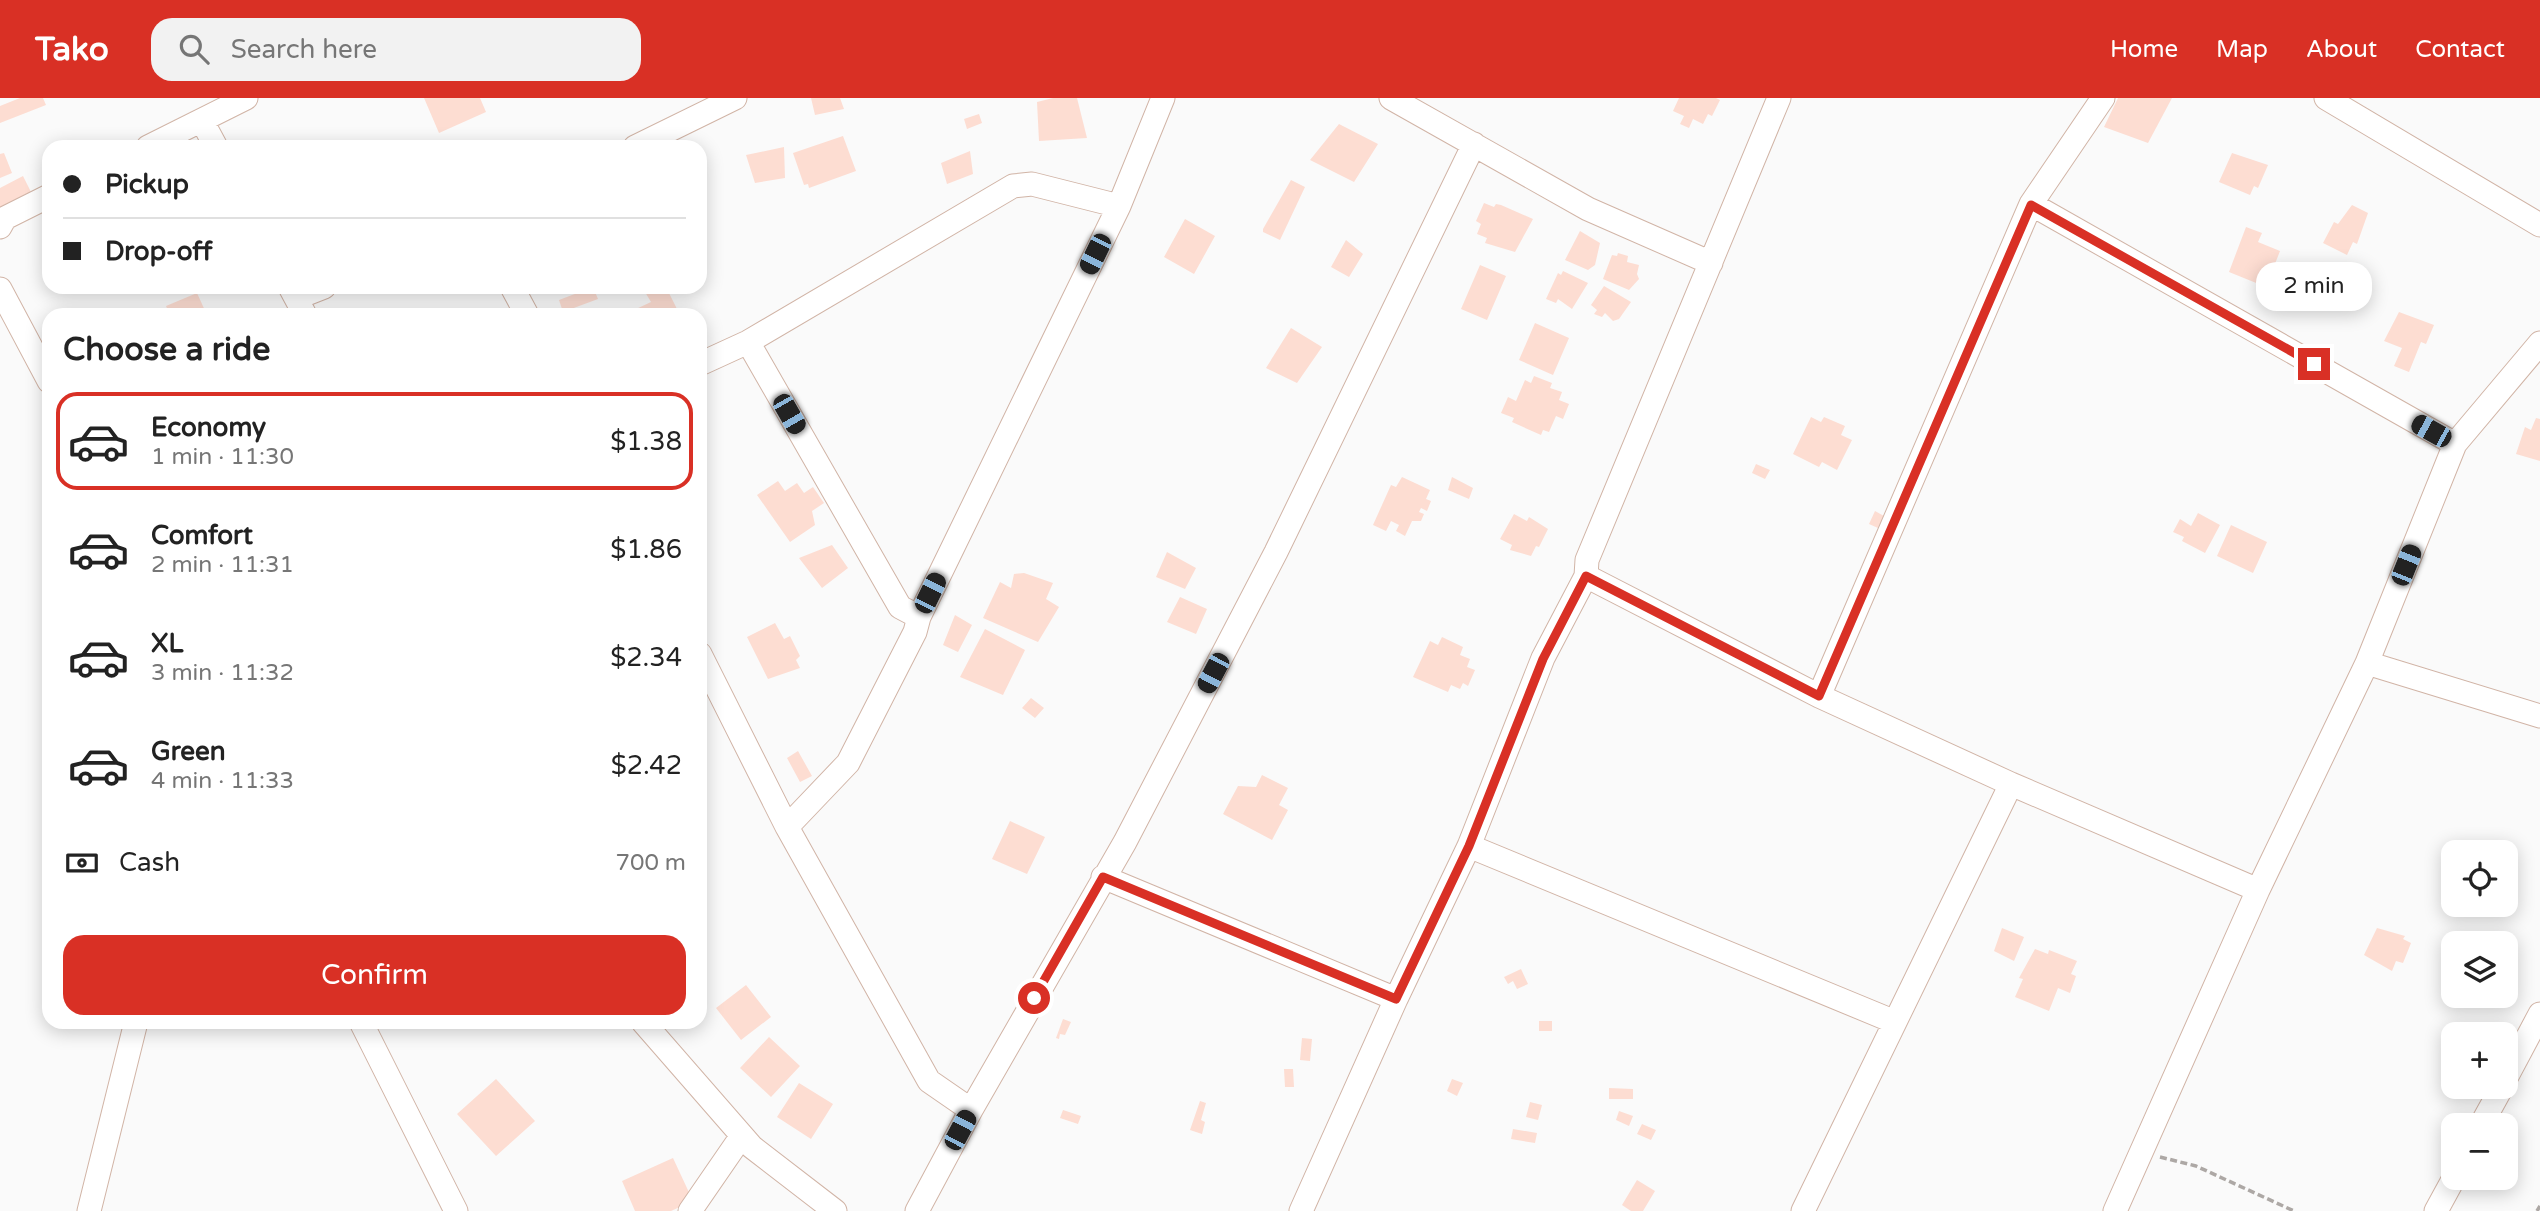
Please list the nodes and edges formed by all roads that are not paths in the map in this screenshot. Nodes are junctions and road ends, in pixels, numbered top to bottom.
1 (246, 98) edge
2 (735, 98) edge
3 (1163, 98) edge
4 (1391, 98) edge
5 (1779, 98) edge
6 (2103, 98) edge
7 (2326, 98) edge
8 (202, 121) junction
9 (163, 140) edge
10 (212, 140) edge
11 (649, 140) edge
12 (1474, 144) junction
13 (42, 200) edge
14 (2031, 205) junction
15 (1119, 206) junction
16 (2540, 225) edge
17 (0, 227) edge
18 (1711, 263) junction
19 (0, 289) edge
20 (748, 342) junction
21 (2540, 343) edge
22 (707, 361) edge
23 (42, 368) edge
24 (2455, 444) junction
25 (1586, 576) junction
26 (919, 617) junction
27 (2367, 663) junction
28 (707, 668) edge
29 (1819, 696) junction
30 (2540, 716) edge
31 (2011, 784) junction
32 (787, 827) junction
33 (1469, 846) junction
34 (1103, 877) junction
35 (2258, 890) junction
36 (1396, 999) junction
37 (2540, 1014) edge
38 (1895, 1021) junction
39 (134, 1029) edge
40 (365, 1029) edge
41 (649, 1029) edge
42 (2518, 1055) edge
43 (971, 1110) junction
44 (741, 1137) junction
45 (2447, 1190) edge
46 (1304, 1210) edge
47 (89, 1211) edge
48 (456, 1211) edge
49 (690, 1211) edge
50 (835, 1211) edge
51 (917, 1211) edge
52 (1803, 1211) edge
53 (2115, 1211) edge
54 (2436, 1211) edge

1 - 8 street
2 - 11 street
3 - 15 street
4 - 12 street
5 - 18 street
6 - 14 street
7 - 16 street
8 - 9 street
8 - 10 street
12 - 18 street
12 - 34 street
13 - 17 street
14 - 24 street
14 - 29 street
15 - 20 street
15 - 26 street
18 - 25 street
19 - 23 street
20 - 22 street
20 - 26 street
21 - 24 street
24 - 27 street
25 - 29 street
25 - 33 street
26 - 32 street
27 - 30 street
27 - 35 street
28 - 32 street
29 - 31 street
31 - 35 street
31 - 38 street
32 - 43 street
33 - 36 street
33 - 38 street
34 - 36 street
34 - 43 street
35 - 53 street
36 - 46 street
37 - 42 street
38 - 52 street
39 - 47 street
40 - 48 street
41 - 44 street
43 - 51 street
44 - 49 street
44 - 50 street
45 - 54 street

